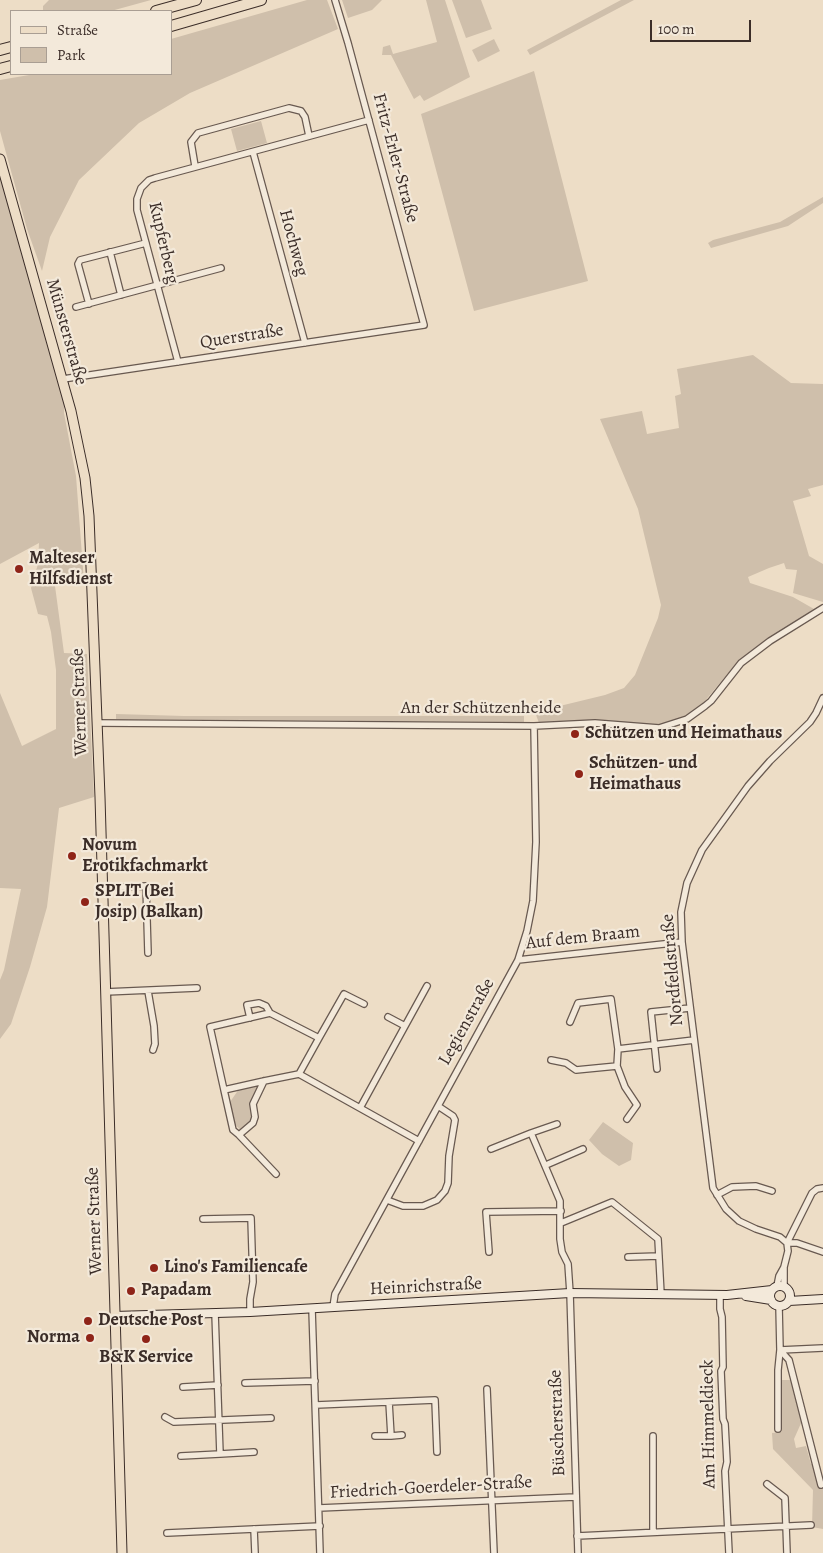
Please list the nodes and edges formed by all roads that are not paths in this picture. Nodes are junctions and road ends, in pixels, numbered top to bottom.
1 (196, 0) edge
2 (261, 0) edge
3 (334, 0) edge
4 (160, 10) edge
5 (172, 26) edge
6 (369, 120) junction
7 (309, 136) junction
8 (253, 152) junction
9 (0, 159) edge
10 (195, 166) junction
11 (146, 242) junction
12 (110, 252) junction
13 (221, 268) dead end
14 (158, 285) junction
15 (121, 295) junction
16 (89, 304) junction
17 (76, 307) dead end
18 (424, 325) joint
19 (305, 343) junction
20 (178, 362) junction
21 (63, 379) junction
22 (88, 516) joint
23 (823, 608) edge
24 (823, 698) edge
25 (97, 723) junction
26 (534, 726) junction
27 (102, 888) junction
28 (682, 942) junction
29 (148, 953) dead end
30 (518, 960) junction
31 (427, 986) dead end
32 (197, 988) dead end
33 (148, 991) junction
34 (105, 992) junction
35 (364, 1004) dead end
36 (690, 1008) junction
37 (270, 1013) junction
38 (388, 1017) dead end
39 (250, 1018) junction
40 (570, 1022) dead end
41 (405, 1026) junction
42 (318, 1038) junction
43 (694, 1040) junction
44 (655, 1045) junction
45 (618, 1049) junction
46 (153, 1050) dead end
47 (551, 1060) dead end
48 (617, 1066) junction
49 (657, 1069) dead end
50 (299, 1074) junction
51 (264, 1081) junction
52 (224, 1090) junction
53 (438, 1106) junction
54 (360, 1108) junction
55 (627, 1119) dead end
56 (556, 1124) dead end
57 (531, 1133) junction
58 (239, 1136) junction
59 (419, 1141) junction
60 (491, 1149) dead end
61 (583, 1150) dead end
62 (546, 1165) junction
63 (276, 1174) dead end
64 (823, 1188) edge
65 (772, 1191) dead end
66 (717, 1195) junction
67 (387, 1200) junction
68 (561, 1211) junction
69 (203, 1219) dead end
70 (561, 1223) junction
71 (787, 1243) junction
72 (488, 1252) dead end
73 (823, 1252) edge
74 (659, 1256) junction
75 (628, 1257) dead end
76 (782, 1291) junction
77 (570, 1293) junction
78 (661, 1294) junction
79 (720, 1294) junction
80 (739, 1294) junction
81 (822, 1299) edge
82 (771, 1300) junction
83 (779, 1306) junction
84 (333, 1307) junction
85 (312, 1309) junction
86 (250, 1312) junction
87 (215, 1313) junction
88 (114, 1316) junction
89 (823, 1348) edge
90 (780, 1350) junction
91 (791, 1369) junction
92 (778, 1370) junction
93 (315, 1381) junction
94 (245, 1383) dead end
95 (218, 1385) junction
96 (183, 1387) dead end
97 (487, 1389) dead end
98 (389, 1402) junction
99 (316, 1405) junction
100 (165, 1417) dead end
101 (271, 1418) dead end
102 (220, 1420) junction
103 (778, 1429) dead end
104 (402, 1435) dead end
105 (375, 1436) dead end
106 (391, 1436) junction
107 (653, 1436) dead end
108 (254, 1452) dead end
109 (437, 1452) dead end
110 (220, 1454) junction
111 (181, 1456) dead end
112 (766, 1484) dead end
113 (821, 1485) dead end
114 (575, 1497) junction
115 (493, 1500) junction
116 (319, 1508) junction
117 (811, 1525) dead end
118 (320, 1526) junction
119 (786, 1526) junction
120 (254, 1529) junction
121 (728, 1529) junction
122 (654, 1532) junction
123 (167, 1533) dead end
124 (577, 1536) junction
125 (122, 1553) edge
126 (255, 1553) edge
127 (320, 1553) edge
128 (494, 1553) edge
129 (578, 1553) edge
130 (729, 1553) edge
131 (787, 1553) edge

1 - 4 highway
2 - 5 highway
3 - 6 street, Fritz-Erler-Straße
6 - 7 street, Kupferberg
6 - 18 street, Fritz-Erler-Straße
7 - 8 street, Kupferberg
7 - 10 street
8 - 10 street, Kupferberg
8 - 19 street, Hochweg
9 - 21 main road, Münsterstraße
10 - 11 street, Kupferberg
11 - 12 street
11 - 14 street, Kupferberg
12 - 15 street
12 - 16 street
13 - 14 street
14 - 15 street
14 - 20 street, Kupferberg
15 - 16 street
16 - 17 street
18 - 19 street, Querstraße
19 - 20 street, Querstraße
20 - 21 street, Querstraße
21 - 22 main road, Münsterstraße
22 - 25 main road, Werner Straße
23 - 26 street, An der Schützenheide
24 - 28 street, Nordfeldstraße
25 - 26 street, An der Schützenheide
25 - 27 main road, Werner Straße
26 - 30 street, Legienstraße
27 - 29 street
27 - 34 main road, Werner Straße
28 - 30 street, Auf dem Braam
28 - 36 street, Nordfeldstraße
30 - 53 street, Legienstraße
31 - 41 street
32 - 33 street
33 - 34 street
33 - 46 street
34 - 88 main road, Werner Straße
35 - 42 street
36 - 43 street, Nordfeldstraße
36 - 44 street
37 - 39 street
37 - 39 street
37 - 42 street
38 - 41 street
39 - 52 street
40 - 45 street
41 - 54 street
42 - 50 street
43 - 44 street
43 - 66 street, Nordfeldstraße
44 - 45 street
44 - 49 street
45 - 48 street
47 - 48 street
48 - 55 street
50 - 51 street
50 - 54 street
51 - 52 street
51 - 58 street
52 - 58 street
53 - 59 street, Legienstraße
53 - 67 street
54 - 59 street
56 - 57 street
57 - 60 street
57 - 62 street, Büscherstraße
58 - 63 street
59 - 67 street, Legienstraße
61 - 62 street
62 - 68 street, Büscherstraße
64 - 71 street
65 - 66 street
66 - 71 street, Nordfeldstraße
67 - 84 street, Legienstraße
68 - 70 street, Büscherstraße
68 - 72 street
69 - 86 street
70 - 74 street
70 - 77 street, Büscherstraße
71 - 73 street, Nordfeldstraße
71 - 76 street
74 - 75 street
74 - 78 street
76 - 80 street, Heinrichstraße
76 - 81 street, Heinrichstraße
76 - 82 street
76 - 83 street
77 - 78 street, Heinrichstraße
77 - 84 street, Heinrichstraße
77 - 114 street, Büscherstraße
78 - 79 street, Heinrichstraße
79 - 80 street, Heinrichstraße
79 - 121 street, Am Himmeldieck
80 - 82 street, Heinrichstraße
82 - 83 street
83 - 90 street
84 - 85 street, Heinrichstraße
85 - 86 street, Heinrichstraße
85 - 93 street
86 - 87 street, Heinrichstraße
87 - 88 street, Heinrichstraße
87 - 95 street
88 - 125 main road, Werner Straße
89 - 90 street
90 - 91 street
90 - 92 street
91 - 92 street
91 - 113 street
92 - 103 street
93 - 94 street
93 - 99 street
95 - 96 street
95 - 102 street
97 - 115 street
98 - 99 street
98 - 106 street
98 - 109 street
99 - 116 street
100 - 102 street
101 - 102 street
102 - 110 street
104 - 106 street
105 - 106 street
107 - 122 street
108 - 110 street
110 - 111 street
112 - 119 street
114 - 115 street, Friedrich-Goerdeler-Straße
114 - 124 street, Büscherstraße
115 - 116 street, Friedrich-Goerdeler-Straße
115 - 128 street
116 - 118 street
117 - 119 street
118 - 120 street
118 - 127 street
119 - 121 street
119 - 131 street
120 - 123 street
120 - 126 street
121 - 122 street
121 - 130 street, Am Himmeldieck
122 - 124 street
124 - 129 street, Büscherstraße

